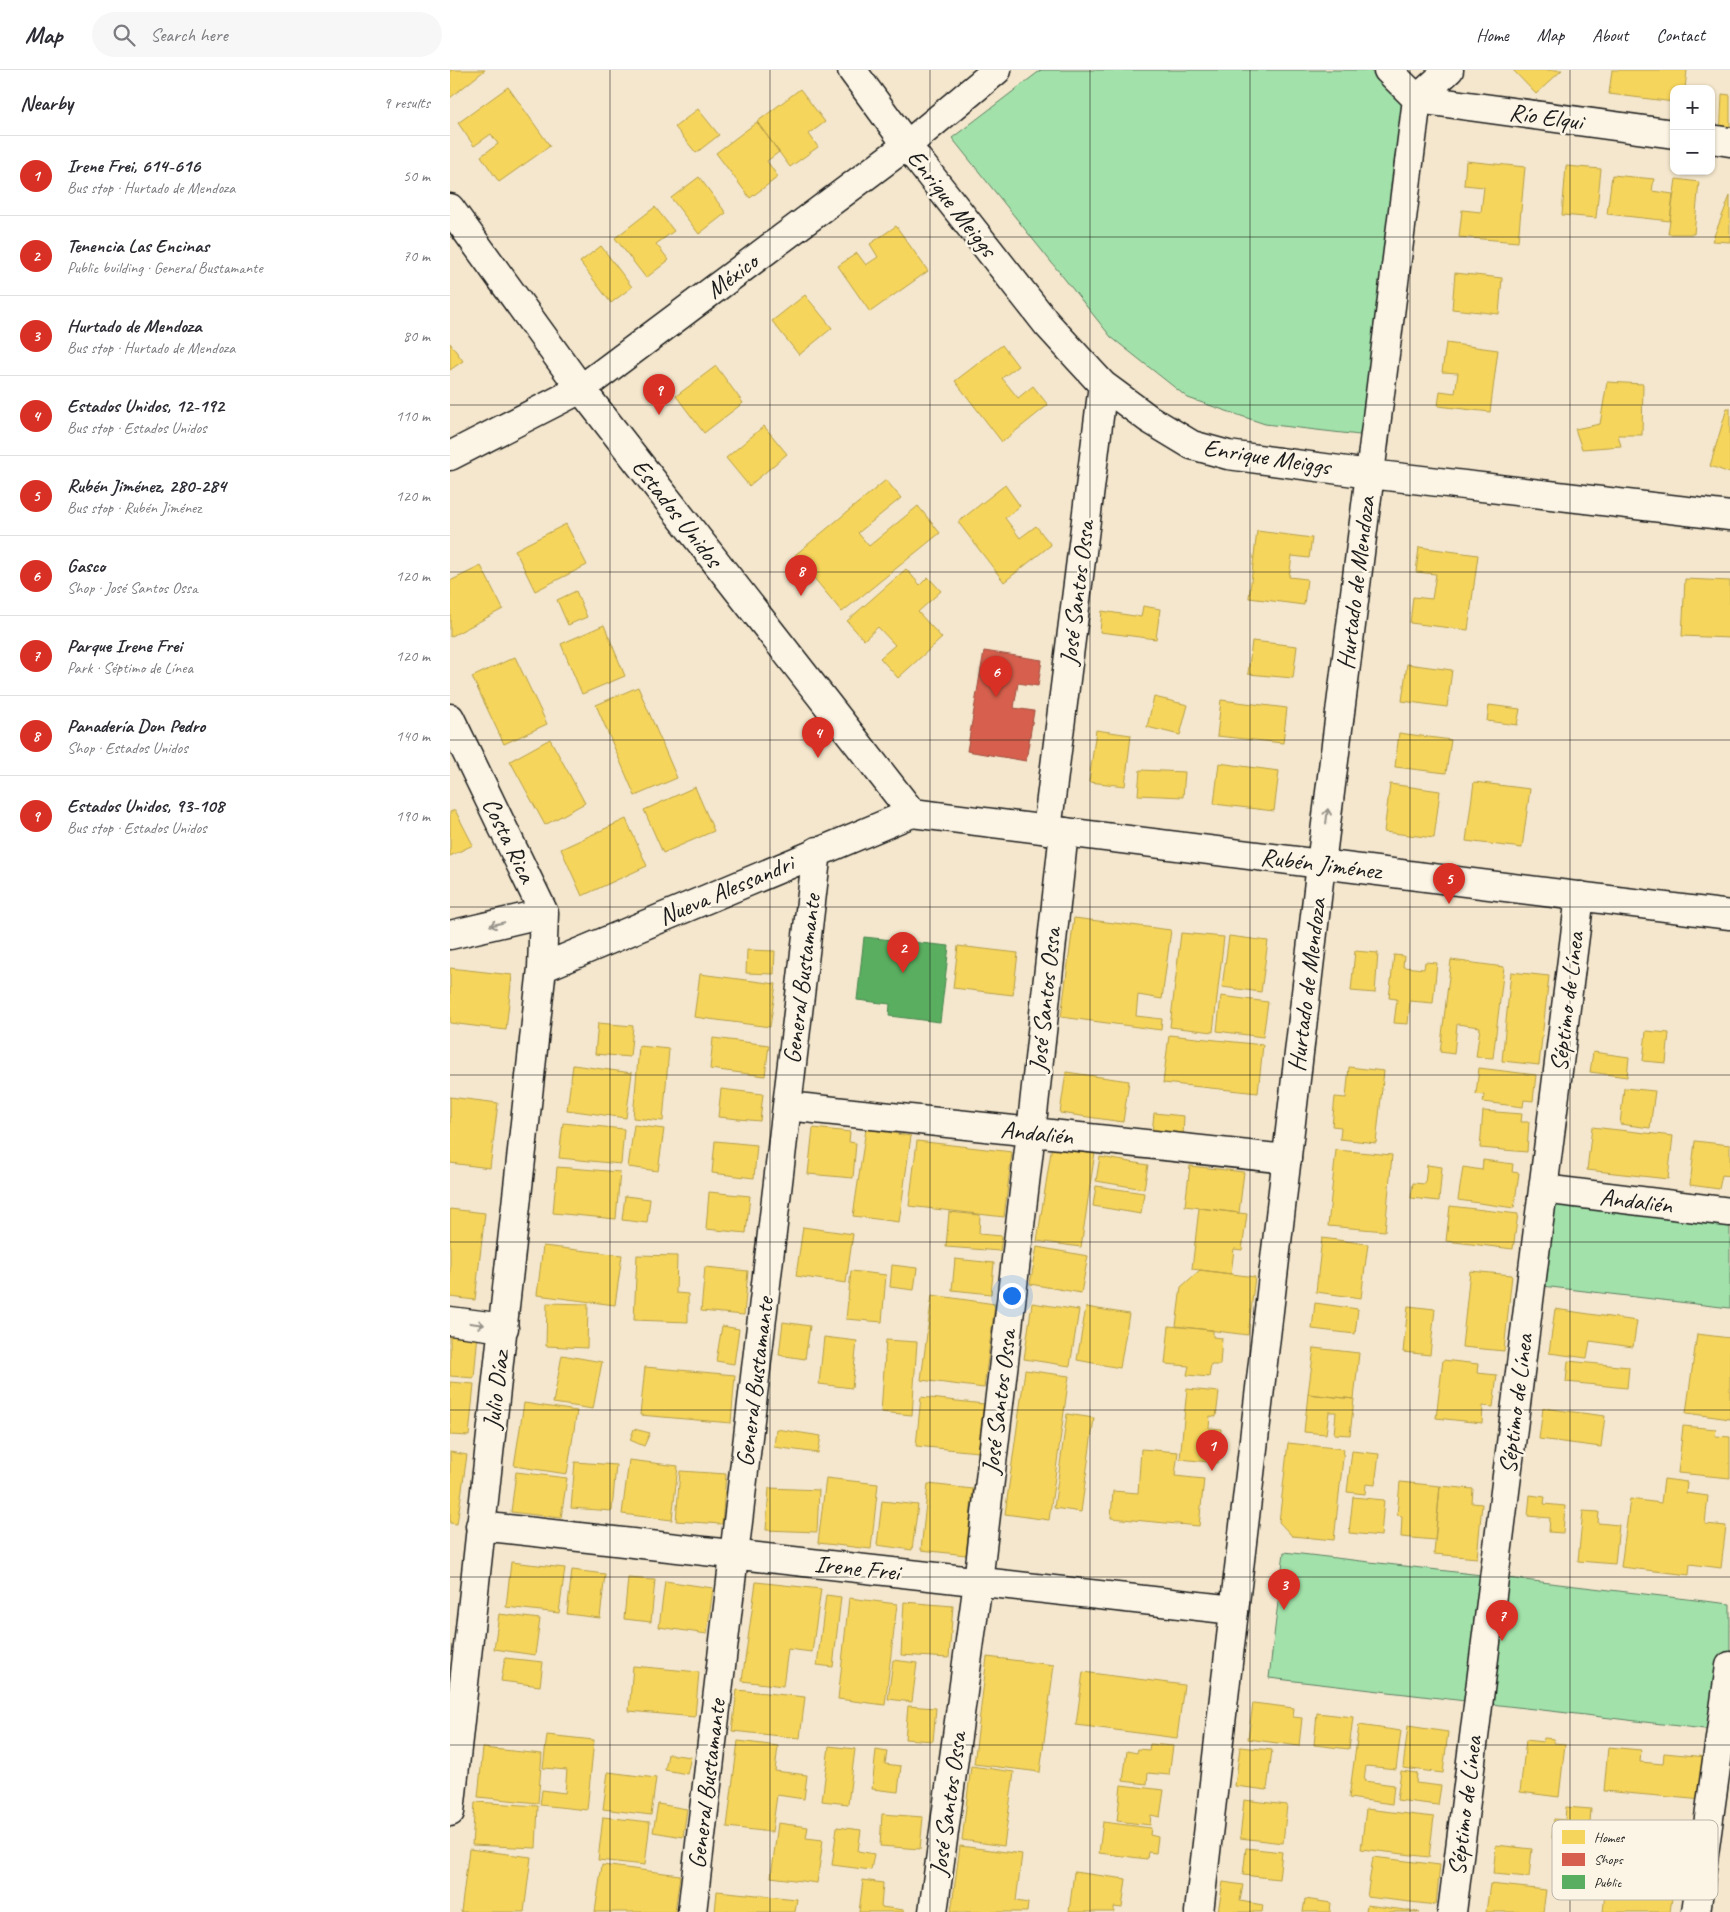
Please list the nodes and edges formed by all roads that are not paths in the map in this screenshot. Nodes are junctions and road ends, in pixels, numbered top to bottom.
1 (852, 70) edge
2 (997, 70) edge
3 (1388, 70) edge
4 (1449, 70) edge
5 (1417, 100) junction
6 (1670, 133) edge
7 (1715, 140) edge
8 (1730, 142) edge
9 (907, 145) junction
10 (450, 208) edge
11 (1103, 385) junction
12 (581, 389) junction
13 (450, 456) edge
14 (1370, 474) junction
15 (1730, 516) edge
16 (450, 718) edge
17 (912, 813) junction
18 (1055, 831) junction
19 (818, 851) junction
20 (1321, 864) junction
21 (1580, 896) junction
22 (544, 913) junction
23 (1730, 915) edge
24 (450, 936) edge
25 (542, 968) junction
26 (787, 1106) junction
27 (1031, 1132) junction
28 (1286, 1159) junction
29 (1543, 1190) junction
30 (1730, 1212) edge
31 (450, 1321) edge
32 (504, 1328) junction
33 (480, 1526) junction
34 (734, 1554) junction
35 (978, 1582) junction
36 (1234, 1610) junction
37 (1730, 1666) edge
38 (450, 1812) edge
39 (1709, 1820) edge
40 (692, 1912) edge
41 (933, 1912) edge
42 (1199, 1912) edge
43 (1452, 1912) edge

1 - 9 street, Enrique Meiggs
2 - 9 street, México
3 - 5 street
4 - 5 street
5 - 6 street, Río Elqui
5 - 14 street, Hurtado de Mendoza
7 - 8 street
9 - 11 street, Enrique Meiggs
9 - 12 street, México
10 - 12 street, Estados Unidos
11 - 14 street, Enrique Meiggs
11 - 18 street, José Santos Ossa
12 - 13 street, México
12 - 17 street, Estados Unidos
14 - 15 street, Enrique Meiggs
20 -> 14 street, Hurtado de Mendoza
16 - 22 street, Costa Rica
17 - 18 street, Rubén Jiménez
17 - 19 street, Nueva Alessandri
18 - 20 street, Rubén Jiménez
18 - 27 street, José Santos Ossa
19 - 25 street, Nueva Alessandri
19 - 26 street, General Bustamante
20 - 21 street, Rubén Jiménez
20 - 28 street, Hurtado de Mendoza
21 - 23 street, Rubén Jiménez
21 - 29 street, Séptimo de Línea
22 -> 24 street
22 - 25 street, Costa Rica
25 - 32 street, Julio Díaz
26 - 27 street, Andalién
26 - 34 street, General Bustamante
27 - 28 street, Andalién
27 - 35 street, José Santos Ossa
28 - 36 street, Hurtado de Mendoza
29 - 30 street, Andalién
29 - 43 street, Séptimo de Línea
31 -> 32 street
32 - 33 street, Julio Díaz
33 - 34 street, Irene Frei
33 - 38 street, Julio Díaz
34 - 35 street, Irene Frei
34 - 40 street, General Bustamante
35 - 36 street, Irene Frei
35 - 41 street, José Santos Ossa
36 - 42 street, Hurtado de Mendoza
37 - 39 street

